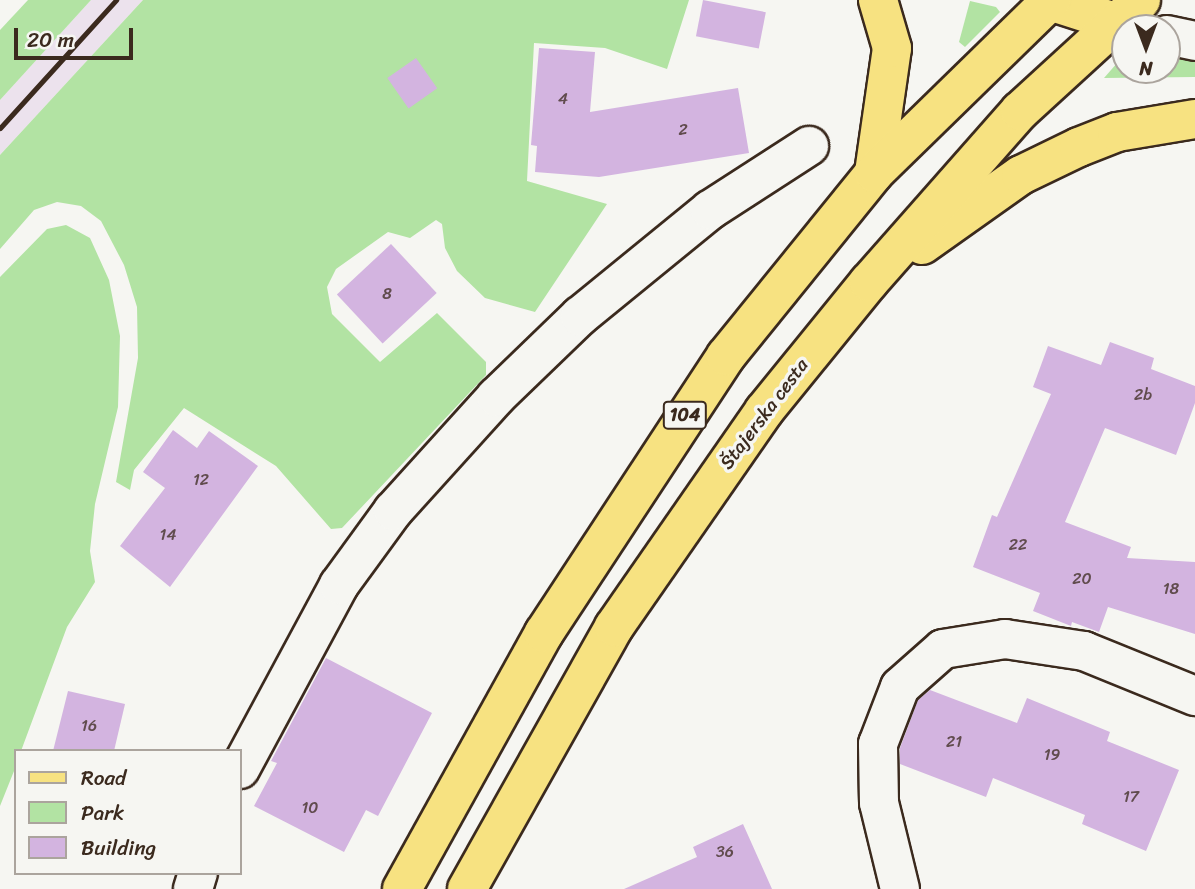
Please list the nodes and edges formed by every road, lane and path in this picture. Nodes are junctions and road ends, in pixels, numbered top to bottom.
1 (878, 0) edge
2 (1048, 0) edge
3 (1116, 14) edge
4 (1111, 34) edge
5 (1195, 119) edge
6 (809, 146) dead end
7 (874, 173) junction
8 (869, 282) junction
9 (1195, 696) edge
10 (242, 765) edge
11 (402, 889) edge
12 (467, 889) edge
13 (900, 889) edge

1 - 7 main road
2 - 3 main road
2 - 7 main road, 104
4 - 8 main road, Štajerska cesta
5 - 8 main road
6 - 10 street
7 - 11 main road, 104
8 - 12 main road, Štajerska cesta
9 - 13 street

